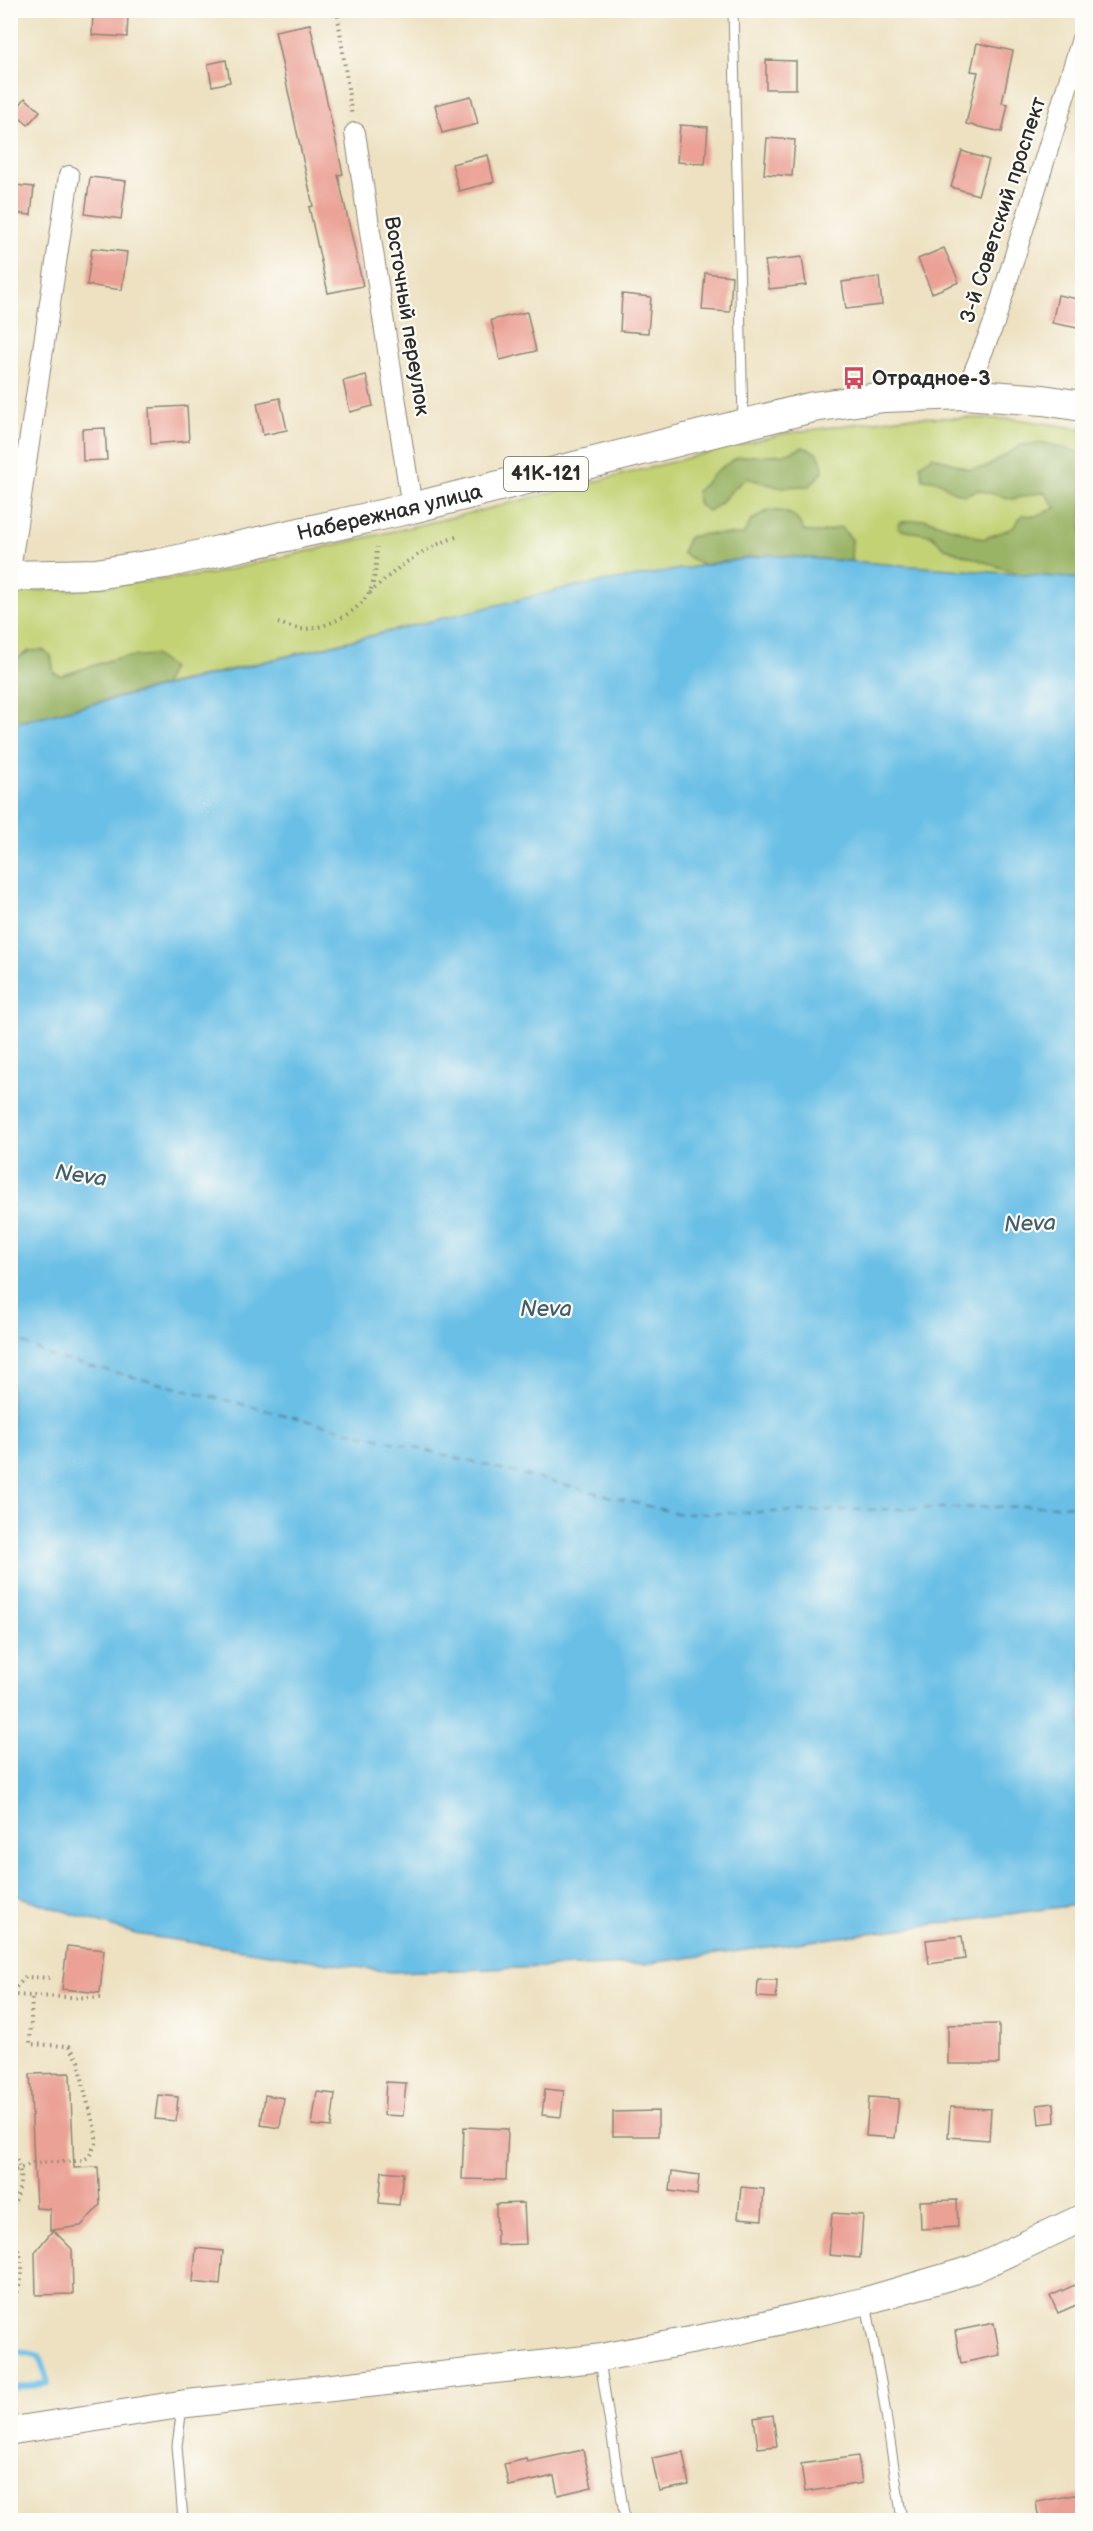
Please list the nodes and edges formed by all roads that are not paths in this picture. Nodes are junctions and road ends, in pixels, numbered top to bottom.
1 (733, 10) edge
2 (1083, 39) edge
3 (355, 133) road end
4 (69, 177) dead end
5 (965, 394) junction
6 (1083, 406) edge
7 (743, 425) junction
8 (412, 508) junction
9 (10, 570) edge
10 (10, 576) edge
11 (1083, 2218) edge
12 (865, 2301) junction
13 (599, 2358) junction
14 (183, 2404) junction
15 (10, 2431) edge
16 (183, 2520) edge
17 (625, 2520) edge
18 (902, 2520) edge

1 - 7 lane
2 - 5 street, 3-й Советский проспект
3 - 8 street, Восточный переулок
4 - 9 street
5 - 6 main road, Набережная улица / 41К-121
5 - 7 main road, Набережная улица / 41К-121
7 - 8 main road, Набережная улица / 41К-121
8 - 10 main road, Набережная улица / 41К-121
11 - 12 street
12 - 13 street
12 - 18 lane
13 - 14 street
13 - 17 lane
14 - 15 street
14 - 16 lane

